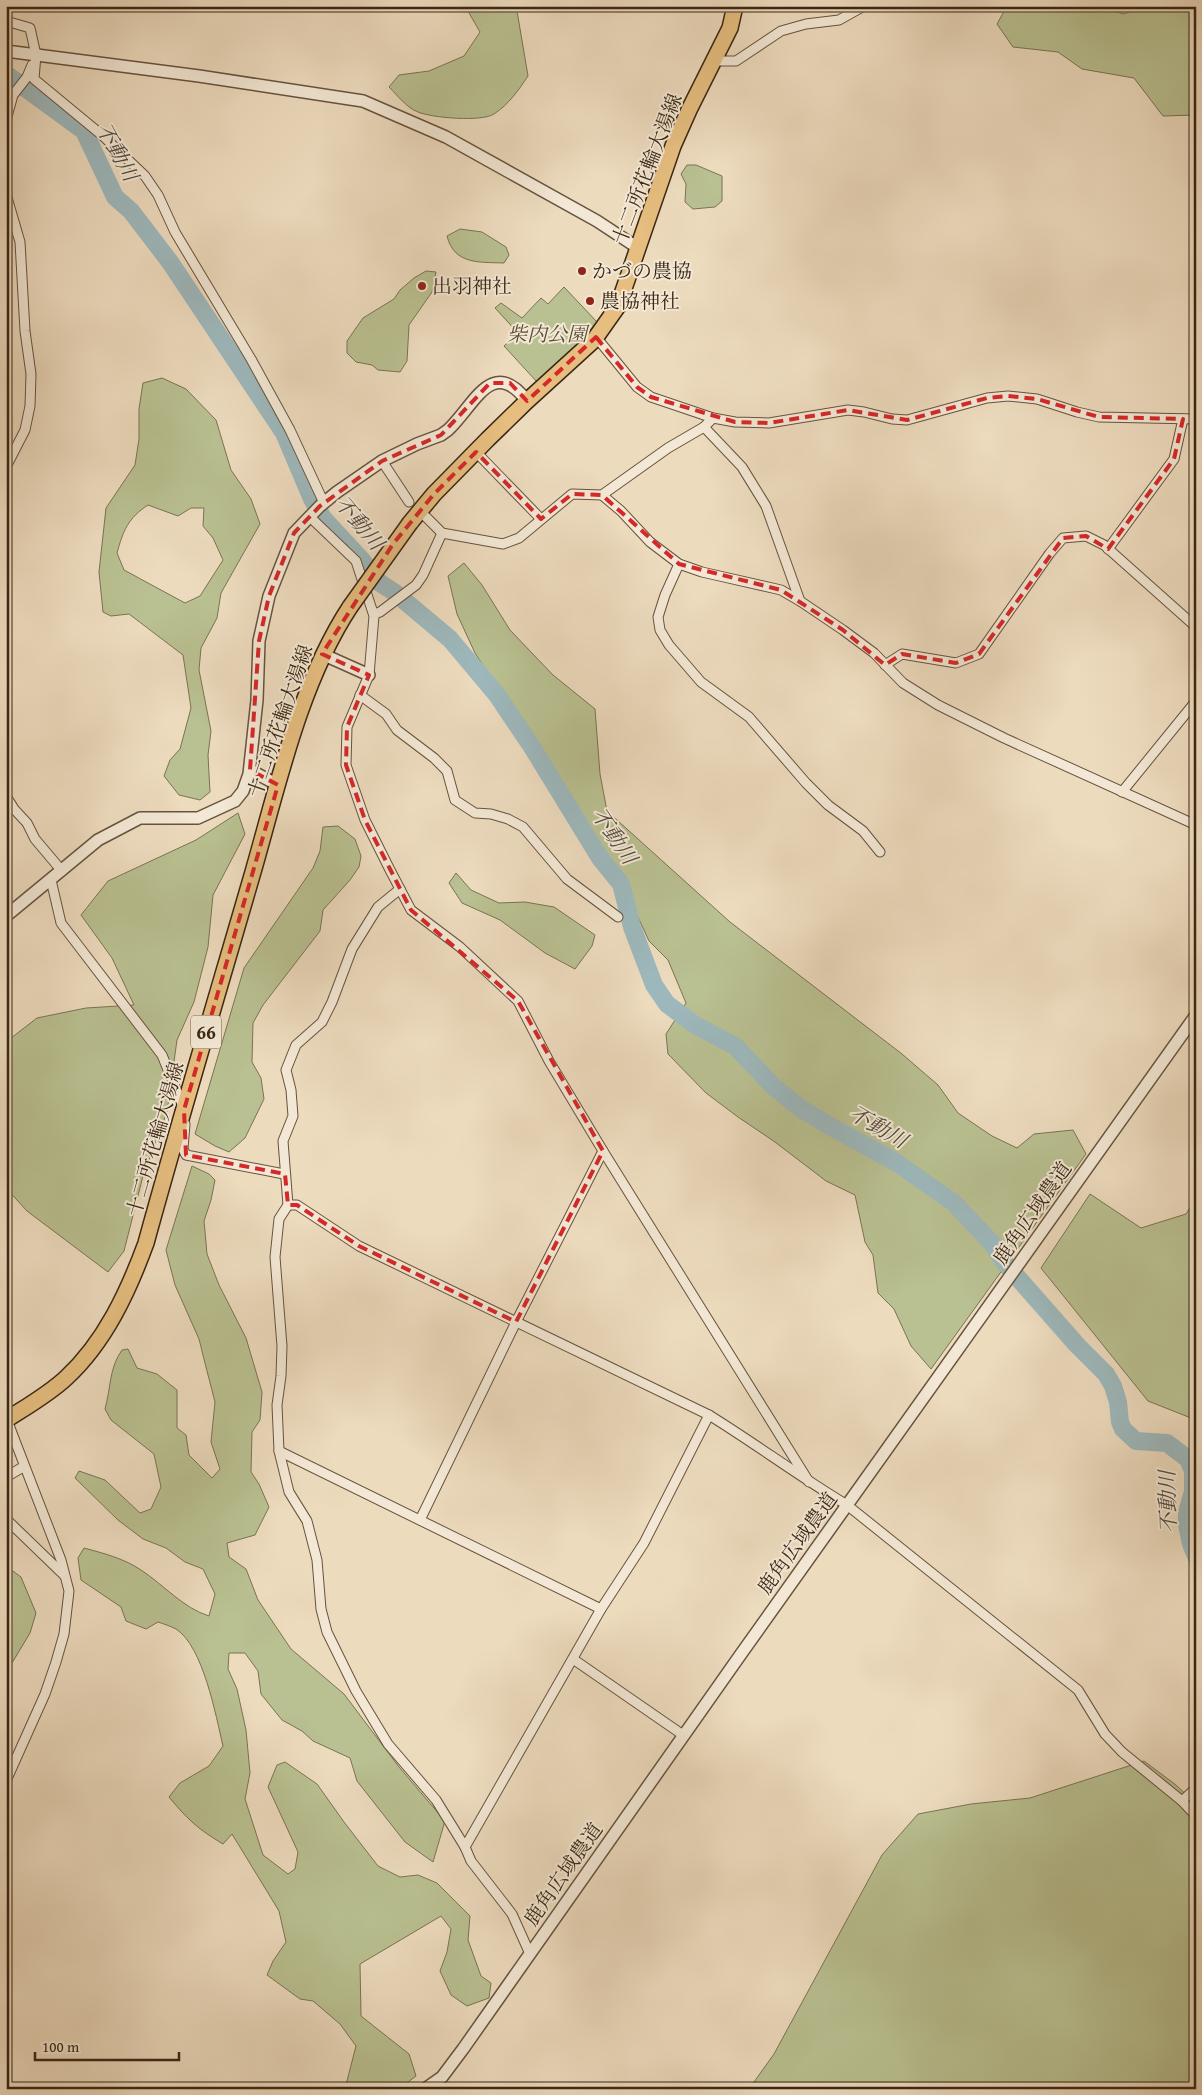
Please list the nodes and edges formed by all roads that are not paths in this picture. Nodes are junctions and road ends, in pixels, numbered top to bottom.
1 (735, 6) edge
2 (864, 6) edge
3 (6, 21) edge
4 (6, 51) edge
5 (36, 55) junction
6 (714, 61) junction
7 (6, 120) edge
8 (6, 194) edge
9 (638, 248) junction
10 (596, 337) junction
11 (527, 401) junction
12 (713, 418) junction
13 (1183, 419) junction
14 (1196, 419) edge
15 (704, 427) junction
16 (476, 452) junction
17 (382, 461) junction
18 (6, 467) edge
19 (602, 495) junction
20 (409, 502) dead end
21 (317, 510) junction
22 (426, 518) dead end
23 (540, 519) junction
24 (442, 534) junction
25 (1108, 549) junction
26 (680, 564) junction
27 (800, 601) junction
28 (374, 614) junction
29 (1196, 627) edge
30 (322, 654) junction
31 (884, 665) junction
32 (369, 675) junction
33 (360, 695) junction
34 (1196, 700) edge
35 (250, 770) junction
36 (278, 785) junction
37 (1122, 792) junction
38 (6, 796) edge
39 (1196, 825) edge
40 (880, 852) dead end
41 (62, 871) junction
42 (51, 880) junction
43 (400, 889) junction
44 (6, 916) edge
45 (618, 917) dead end
46 (1196, 1015) edge
47 (184, 1110) junction
48 (603, 1152) junction
49 (284, 1174) junction
50 (288, 1205) junction
51 (516, 1322) junction
52 (6, 1390) edge
53 (709, 1415) junction
54 (6, 1420) edge
55 (279, 1452) junction
56 (23, 1467) junction
57 (6, 1477) edge
58 (809, 1482) junction
59 (847, 1505) junction
60 (6, 1519) edge
61 (420, 1520) junction
62 (65, 1576) junction
63 (601, 1609) junction
64 (573, 1659) junction
65 (683, 1735) junction
66 (6, 1781) edge
67 (1196, 1788) edge
68 (1182, 1801) junction
69 (1196, 1816) edge
70 (465, 1847) junction
71 (530, 1954) junction
72 (426, 2089) edge

1 - 6 main road, 十二所花輪大湯線 / 66
2 - 6 street
3 - 5 street
4 - 5 street
5 - 7 street
5 - 9 street
5 - 21 street
6 - 9 main road, 十二所花輪大湯線 / 66
8 - 18 street
9 - 10 main road, 十二所花輪大湯線 / 66
10 - 11 main road, 十二所花輪大湯線 / 66
10 - 12 street
11 - 16 main road, 十二所花輪大湯線 / 66
11 - 17 street
12 - 13 street
12 - 15 street
13 - 14 street
13 - 25 street
15 - 19 street
15 - 27 street
16 - 23 street
16 - 30 main road, 十二所花輪大湯線 / 66, bridge
17 - 20 street
17 - 21 street
19 - 23 street
19 - 26 street
21 - 28 street
21 - 35 street
22 - 24 street
23 - 24 street
24 - 28 street
25 - 29 street
25 - 31 street
26 - 27 street
26 - 40 street
27 - 31 street
28 - 32 street
30 - 32 street
30 - 36 main road, 十二所花輪大湯線 / 66
31 - 37 street
32 - 33 street
33 - 43 street
33 - 45 street
34 - 37 street
35 - 36 street
35 - 41 street
36 - 47 main road, 十二所花輪大湯線 / 66
37 - 39 street
38 - 41 street
41 - 42 street
42 - 44 street
42 - 47 street
43 - 48 street
43 - 49 street
46 - 59 street, 鹿角広域農道
47 - 49 street
47 - 54 main road, 十二所花輪大湯線 / 66
48 - 51 street
48 - 58 street
49 - 50 street
50 - 51 street
50 - 55 street
51 - 53 street
51 - 61 street
52 - 54 street
53 - 58 street
53 - 63 street
54 - 56 street
55 - 61 street
55 - 70 street
56 - 57 street
56 - 62 street
58 - 59 street
59 - 65 street, 鹿角広域農道
59 - 68 street
60 - 62 street
61 - 63 street
62 - 66 street
63 - 64 street
64 - 65 street
64 - 70 street
65 - 71 street, 鹿角広域農道
67 - 68 street
68 - 69 street
70 - 71 street
71 - 72 street, 鹿角広域農道

